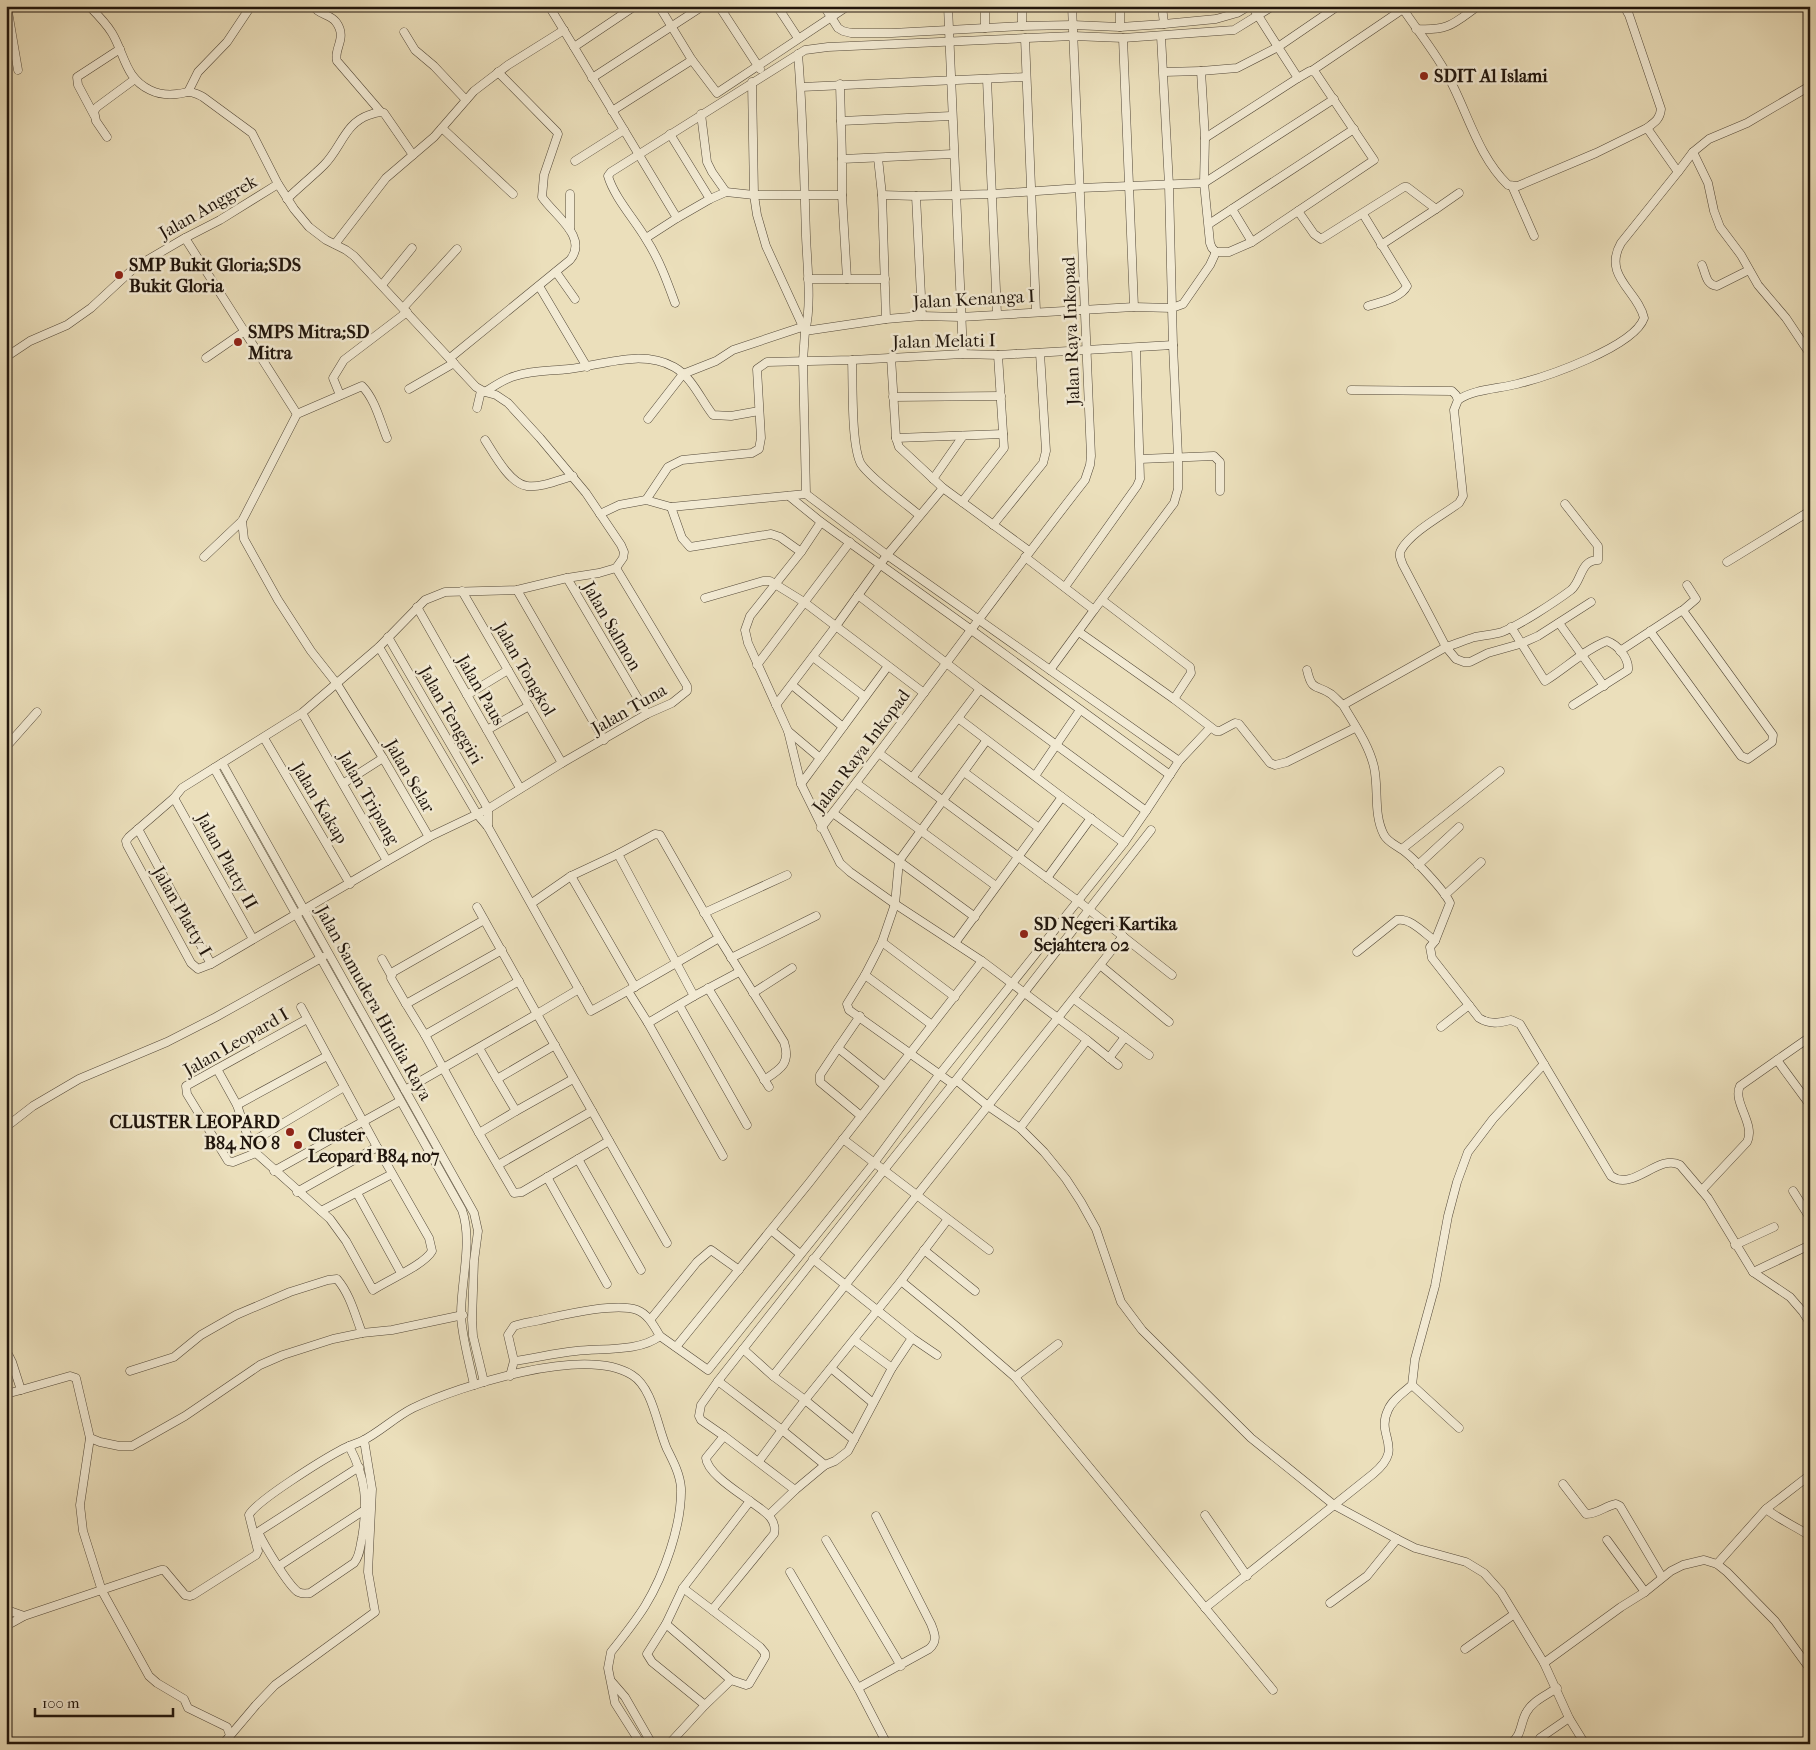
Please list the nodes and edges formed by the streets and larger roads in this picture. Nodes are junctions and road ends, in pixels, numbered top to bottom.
1 (7, 6) edge
2 (90, 6) edge
3 (251, 6) edge
4 (313, 6) edge
5 (549, 6) edge
6 (635, 6) edge
7 (659, 6) edge
8 (703, 6) edge
9 (719, 6) edge
10 (777, 6) edge
11 (824, 6) edge
12 (848, 6) edge
13 (948, 6) edge
14 (985, 6) edge
15 (1022, 6) edge
16 (1072, 6) edge
17 (1120, 6) edge
18 (1162, 6) edge
19 (1250, 6) edge
20 (1273, 6) edge
21 (1338, 6) edge
22 (1478, 6) edge
23 (1624, 6) edge
24 (1404, 7) edge
25 (1258, 16) junction
26 (831, 17) junction
27 (1164, 24) junction
28 (1073, 25) junction
29 (1022, 26) junction
30 (672, 27) junction
31 (1120, 27) junction
32 (985, 28) junction
33 (1416, 29) junction
34 (564, 30) junction
35 (949, 30) junction
36 (404, 32) dead end
37 (1073, 36) junction
38 (1161, 36) junction
39 (798, 38) junction
40 (1025, 38) junction
41 (1123, 38) junction
42 (949, 41) junction
43 (574, 47) junction
44 (1278, 47) junction
45 (120, 49) junction
46 (798, 54) junction
47 (692, 60) junction
48 (758, 67) junction
49 (18, 70) dead end
50 (1313, 70) junction
51 (1201, 71) junction
52 (498, 72) junction
53 (1164, 72) junction
54 (763, 75) junction
55 (1026, 77) junction
56 (592, 78) junction
57 (1298, 78) junction
58 (134, 79) junction
59 (987, 79) junction
60 (950, 81) junction
61 (752, 82) junction
62 (840, 84) junction
63 (1810, 86) edge
64 (801, 87) junction
65 (188, 92) junction
66 (1334, 99) junction
67 (466, 100) junction
68 (380, 111) junction
69 (612, 111) junction
70 (701, 114) junction
71 (94, 115) junction
72 (951, 116) junction
73 (841, 121) junction
74 (442, 128) junction
75 (1647, 128) junction
76 (1354, 129) junction
77 (624, 130) junction
78 (670, 134) junction
79 (107, 137) dead end
80 (1205, 138) junction
81 (1693, 152) junction
82 (413, 154) junction
83 (639, 154) junction
84 (953, 154) junction
85 (878, 158) junction
86 (842, 159) junction
87 (575, 161) dead end
88 (1678, 172) junction
89 (1204, 183) junction
90 (278, 184) junction
91 (1169, 184) junction
92 (1128, 186) junction
93 (1512, 186) junction
94 (1080, 188) junction
95 (726, 192) junction
96 (1031, 192) junction
97 (1459, 193) dead end
98 (513, 194) dead end
99 (570, 194) dead end
100 (805, 194) junction
101 (842, 194) junction
102 (993, 194) junction
103 (754, 195) junction
104 (882, 195) junction
105 (955, 195) junction
106 (916, 196) junction
107 (710, 198) junction
108 (287, 199) junction
109 (1232, 209) junction
110 (1436, 209) junction
111 (1298, 211) junction
112 (1363, 214) junction
113 (677, 218) junction
114 (1209, 224) junction
115 (570, 230) junction
116 (1534, 236) dead end
117 (185, 238) junction
118 (646, 238) junction
119 (1252, 242) junction
120 (335, 244) junction
121 (1381, 245) junction
122 (412, 248) dead end
123 (457, 249) dead end
124 (1216, 252) junction
125 (1702, 265) dead end
126 (1749, 270) junction
127 (556, 272) junction
128 (808, 279) junction
129 (847, 279) junction
130 (885, 279) junction
131 (382, 286) junction
132 (539, 286) junction
133 (575, 299) dead end
134 (675, 303) dead end
135 (1368, 306) dead end
136 (1134, 307) junction
137 (1172, 308) junction
138 (405, 310) junction
139 (1084, 310) junction
140 (1036, 311) junction
141 (997, 314) junction
142 (922, 316) junction
143 (960, 317) junction
144 (886, 319) junction
145 (804, 329) junction
146 (245, 331) junction
147 (1173, 345) junction
148 (1136, 348) junction
149 (1086, 351) junction
150 (1040, 353) junction
151 (963, 354) junction
152 (1810, 354) edge
153 (998, 355) junction
154 (6, 357) edge
155 (891, 357) junction
156 (206, 358) dead end
157 (852, 360) junction
158 (452, 361) junction
159 (803, 361) junction
160 (587, 367) junction
161 (683, 374) junction
162 (408, 389) dead end
163 (1351, 390) dead end
164 (483, 391) junction
165 (340, 395) junction
166 (1001, 396) junction
167 (893, 397) junction
168 (1458, 400) junction
169 (477, 408) dead end
170 (759, 411) junction
171 (297, 414) junction
172 (648, 419) dead end
173 (1003, 434) junction
174 (962, 436) junction
175 (387, 438) dead end
176 (896, 438) junction
177 (485, 440) dead end
178 (1178, 457) junction
179 (1140, 460) junction
180 (573, 476) junction
181 (933, 479) junction
182 (943, 488) junction
183 (1220, 491) dead end
184 (806, 494) junction
185 (789, 496) junction
186 (646, 500) junction
187 (962, 502) junction
188 (1565, 504) dead end
189 (671, 507) junction
190 (1810, 511) edge
191 (600, 514) junction
192 (919, 515) junction
193 (242, 521) junction
194 (821, 522) junction
195 (993, 524) junction
196 (850, 542) junction
197 (801, 552) junction
198 (1027, 554) junction
199 (887, 555) junction
200 (204, 556) dead end
201 (1727, 562) dead end
202 (881, 565) junction
203 (616, 568) junction
204 (567, 578) junction
205 (774, 584) junction
206 (1686, 585) dead end
207 (1065, 587) junction
208 (517, 590) junction
209 (462, 591) junction
210 (858, 595) junction
211 (705, 598) dead end
212 (1102, 600) junction
213 (804, 602) junction
214 (1591, 602) dead end
215 (416, 607) junction
216 (1094, 610) junction
217 (1682, 611) junction
218 (978, 618) junction
219 (1559, 623) junction
220 (836, 626) junction
221 (1511, 627) junction
222 (970, 629) junction
223 (1650, 631) junction
224 (1079, 632) junction
225 (388, 637) junction
226 (1520, 644) junction
227 (379, 647) junction
228 (1446, 648) junction
229 (1620, 651) junction
230 (1581, 654) junction
231 (813, 657) junction
232 (945, 663) junction
233 (758, 665) junction
234 (888, 666) junction
235 (508, 670) junction
236 (1050, 670) junction
237 (1308, 670) dead end
238 (337, 684) junction
239 (792, 685) junction
240 (1604, 686) junction
241 (980, 689) junction
242 (924, 693) junction
243 (466, 695) junction
244 (865, 697) junction
245 (1174, 699) junction
246 (776, 705) junction
247 (1343, 705) junction
248 (1573, 705) dead end
249 (529, 706) junction
250 (1080, 710) junction
251 (37, 712) dead end
252 (302, 712) junction
253 (647, 714) junction
254 (958, 718) junction
255 (843, 727) junction
256 (1210, 728) junction
257 (1355, 728) junction
258 (487, 730) junction
259 (788, 731) junction
260 (264, 738) junction
261 (604, 740) junction
262 (986, 741) junction
263 (1056, 745) junction
264 (6, 746) edge
265 (880, 754) junction
266 (383, 758) junction
267 (820, 758) junction
268 (1180, 761) junction
269 (222, 763) junction
270 (562, 763) junction
271 (214, 768) junction
272 (1500, 771) dead end
273 (964, 772) junction
274 (1170, 775) junction
275 (1036, 776) junction
276 (912, 778) junction
277 (344, 783) junction
278 (856, 783) junction
279 (801, 784) junction
280 (520, 788) junction
281 (1062, 797) junction
282 (174, 798) junction
283 (942, 801) junction
284 (488, 809) junction
285 (1146, 811) junction
286 (833, 813) junction
287 (477, 814) junction
288 (1091, 818) junction
289 (488, 827) junction
290 (1459, 827) dead end
291 (821, 828) junction
292 (1039, 828) junction
293 (138, 829) junction
294 (1150, 830) dead end
295 (920, 831) junction
296 (429, 837) junction
297 (1124, 843) junction
298 (1402, 849) junction
299 (618, 854) junction
300 (1018, 856) junction
301 (387, 861) junction
302 (899, 861) junction
303 (1481, 862) dead end
304 (1418, 865) junction
305 (787, 875) dead end
306 (572, 876) junction
307 (1047, 878) junction
308 (350, 884) junction
309 (996, 886) junction
310 (1445, 895) junction
311 (1078, 901) junction
312 (532, 904) junction
313 (895, 904) junction
314 (477, 907) dead end
315 (304, 909) junction
316 (1089, 910) junction
317 (704, 913) junction
318 (296, 914) junction
319 (816, 916) dead end
320 (975, 917) junction
321 (484, 920) junction
322 (1123, 936) junction
323 (719, 938) junction
324 (253, 939) junction
325 (1435, 941) junction
326 (882, 942) junction
327 (955, 943) junction
328 (502, 950) junction
329 (1357, 952) dead end
330 (329, 953) junction
331 (731, 958) junction
332 (321, 959) junction
333 (382, 959) dead end
334 (982, 961) junction
335 (676, 963) junction
336 (211, 964) junction
337 (1100, 965) junction
338 (337, 968) junction
339 (792, 968) dead end
340 (739, 972) junction
341 (329, 973) junction
342 (1172, 974) dead end
343 (391, 975) junction
344 (865, 975) junction
345 (519, 981) junction
346 (1018, 987) junction
347 (708, 988) junction
348 (579, 989) junction
349 (631, 989) junction
350 (753, 993) junction
351 (694, 996) junction
352 (955, 997) junction
353 (1074, 999) junction
354 (406, 1004) junction
355 (679, 1005) junction
356 (1469, 1005) junction
357 (300, 1007) dead end
358 (537, 1014) junction
359 (860, 1016) junction
360 (1058, 1017) junction
361 (307, 1019) junction
362 (1169, 1022) dead end
363 (648, 1023) junction
364 (932, 1025) junction
365 (1441, 1027) dead end
366 (425, 1035) junction
367 (1125, 1037) junction
368 (1810, 1037) edge
369 (1087, 1040) junction
370 (555, 1045) junction
371 (479, 1048) junction
372 (838, 1048) junction
373 (910, 1053) junction
374 (1149, 1055) dead end
375 (327, 1056) junction
376 (1109, 1058) junction
377 (1776, 1060) junction
378 (1544, 1064) junction
379 (1118, 1065) dead end
380 (217, 1069) junction
381 (443, 1069) junction
382 (940, 1076) junction
383 (496, 1078) junction
384 (574, 1079) junction
385 (764, 1080) junction
386 (953, 1082) junction
387 (884, 1085) junction
388 (344, 1087) junction
389 (769, 1087) dead end
390 (405, 1090) junction
391 (400, 1101) junction
392 (237, 1105) junction
393 (1810, 1105) edge
394 (988, 1106) junction
395 (516, 1111) junction
396 (592, 1111) junction
397 (861, 1116) junction
398 (363, 1121) junction
399 (423, 1121) junction
400 (746, 1125) dead end
401 (6, 1127) edge
402 (414, 1127) junction
403 (1020, 1128) junction
404 (479, 1133) junction
405 (842, 1139) junction
406 (609, 1141) junction
407 (250, 1143) junction
408 (377, 1146) junction
409 (256, 1153) junction
410 (723, 1156) dead end
411 (578, 1159) junction
412 (874, 1163) junction
413 (498, 1165) junction
414 (274, 1170) junction
415 (884, 1170) junction
416 (392, 1174) junction
417 (547, 1177) junction
418 (1702, 1190) junction
419 (1793, 1191) dead end
420 (297, 1192) junction
421 (357, 1193) junction
422 (917, 1195) junction
423 (321, 1211) junction
424 (1810, 1218) edge
425 (948, 1219) junction
426 (1774, 1227) dead end
427 (771, 1230) junction
428 (667, 1244) dead end
429 (1736, 1245) junction
430 (1810, 1245) edge
431 (924, 1250) junction
432 (989, 1250) dead end
433 (800, 1254) junction
434 (813, 1259) junction
435 (641, 1270) dead end
436 (739, 1270) junction
437 (1752, 1272) junction
438 (401, 1273) junction
439 (901, 1281) junction
440 (608, 1284) dead end
441 (846, 1284) junction
442 (975, 1291) dead end
443 (877, 1310) junction
444 (472, 1313) junction
445 (461, 1315) junction
446 (650, 1320) junction
447 (1810, 1323) edge
448 (362, 1333) junction
449 (660, 1336) junction
450 (912, 1338) junction
451 (854, 1340) junction
452 (1058, 1344) dead end
453 (676, 1347) junction
454 (743, 1349) junction
455 (6, 1350) edge
456 (937, 1355) dead end
457 (514, 1361) junction
458 (831, 1368) junction
459 (892, 1368) junction
460 (130, 1371) dead end
461 (510, 1376) junction
462 (773, 1376) junction
463 (1015, 1376) junction
464 (718, 1381) junction
465 (484, 1382) junction
466 (474, 1385) junction
467 (1412, 1385) junction
468 (20, 1390) junction
469 (6, 1394) edge
470 (805, 1400) junction
471 (873, 1403) junction
472 (1460, 1428) dead end
473 (782, 1430) junction
474 (724, 1436) junction
475 (90, 1438) junction
476 (364, 1440) junction
477 (854, 1440) junction
478 (349, 1446) junction
479 (758, 1462) junction
480 (825, 1465) junction
481 (359, 1467) junction
482 (1810, 1475) edge
483 (1563, 1484) dead end
484 (795, 1490) junction
485 (750, 1501) junction
486 (1334, 1505) junction
487 (366, 1509) junction
488 (1766, 1509) junction
489 (769, 1515) junction
490 (1205, 1515) dead end
491 (876, 1516) dead end
492 (1810, 1536) edge
493 (1397, 1539) junction
494 (826, 1540) dead end
495 (1607, 1540) dead end
496 (1717, 1564) junction
497 (279, 1566) junction
498 (790, 1572) dead end
499 (1246, 1576) junction
500 (1662, 1577) junction
501 (683, 1588) junction
502 (102, 1591) junction
503 (1645, 1592) junction
504 (1330, 1603) dead end
505 (6, 1608) edge
506 (1205, 1608) junction
507 (712, 1610) junction
508 (1513, 1614) junction
509 (24, 1616) junction
510 (666, 1624) junction
511 (6, 1626) edge
512 (1465, 1649) dead end
513 (1544, 1663) junction
514 (900, 1666) junction
515 (1810, 1669) edge
516 (731, 1680) junction
517 (612, 1682) junction
518 (858, 1688) junction
519 (1557, 1688) junction
520 (1273, 1690) dead end
521 (705, 1705) junction
522 (1569, 1718) junction
523 (230, 1736) junction
524 (1540, 1738) dead end
525 (224, 1744) edge
526 (641, 1744) edge
527 (652, 1744) edge
528 (669, 1744) edge
529 (887, 1744) edge
530 (1510, 1744) edge
531 (1585, 1744) edge

1 - 49 street
2 - 45 street
3 - 65 street
4 - 68 street
5 - 34 street
6 - 43 street
7 - 30 street
8 - 30 street
9 - 48 street
10 - 39 street
11 - 26 street
12 - 26 street
13 - 35 street
14 - 32 street
15 - 29 street
16 - 28 street, Jalan Raya Inkopad
17 - 31 street
18 - 27 street
19 - 25 street
19 - 27 street
20 - 25 street
21 - 44 street
22 - 33 street
23 - 75 street
24 - 33 street
24 - 50 street
25 - 38 street
25 - 44 street
26 - 35 street
26 - 39 street
27 - 31 street
28 - 29 street
28 - 31 street
28 - 37 street, Jalan Raya Inkopad
29 - 32 street
30 - 47 street
30 - 56 street
32 - 35 street
33 - 93 street
34 - 43 street
34 - 52 street
35 - 42 street
36 - 67 street
37 - 40 street
37 - 41 street
37 - 94 street, Jalan Raya Inkopad
38 - 41 street
38 - 53 street
39 - 48 street
40 - 42 street
40 - 55 street
41 - 92 street
42 - 46 street
42 - 60 street
43 - 56 street
44 - 51 street
44 - 57 street
45 - 58 street
45 - 71 street
46 - 54 street
46 - 64 street
47 - 48 street
47 - 69 street
48 - 54 street
50 - 57 street
50 - 66 street
51 - 53 street
51 - 80 street
52 - 67 street
52 - 115 street
53 - 91 street
54 - 61 street
55 - 59 street
55 - 96 street
56 - 69 street
57 - 80 street
58 - 65 street
58 - 71 street
59 - 60 street
59 - 102 street
60 - 62 street
60 - 72 street
61 - 70 street
61 - 103 street
62 - 64 street
62 - 73 street
63 - 81 street
64 - 100 street
65 - 90 street
66 - 76 street
66 - 89 street
67 - 74 street
68 - 82 street
68 - 108 street
69 - 77 street
70 - 78 street
70 - 95 street
71 - 79 street
72 - 73 street
72 - 84 street
73 - 86 street
74 - 82 street
74 - 98 street
75 - 88 street
75 - 93 street
76 - 109 street
76 - 111 street
77 - 83 street
77 - 87 street
78 - 83 street
78 - 107 street
80 - 89 street
81 - 88 street
81 - 126 street
82 - 120 street
83 - 113 street
83 - 118 street
84 - 85 street
84 - 105 street
85 - 86 street
85 - 104 street
86 - 101 street
88 - 168 street
89 - 91 street
89 - 114 street
90 - 108 street
90 - 117 street, Jalan Anggrek
91 - 92 street
91 - 137 street
92 - 94 street
92 - 136 street
93 - 116 street
94 - 96 street
94 - 139 street, Jalan Raya Inkopad
95 - 103 street
95 - 107 street
96 - 102 street
96 - 140 street
97 - 110 street
99 - 115 street
100 - 101 street
100 - 103 street
100 - 128 street
101 - 129 street
102 - 105 street
102 - 141 street
103 - 145 street
104 - 106 street
104 - 130 street
105 - 106 street
105 - 143 street
106 - 142 street
107 - 113 street
108 - 120 street
109 - 114 street
109 - 119 street
110 - 112 street
110 - 121 street
111 - 112 street
111 - 119 street
112 - 121 street
113 - 118 street
114 - 124 street
115 - 127 street
117 - 146 street
117 - 154 street, Jalan Anggrek
118 - 134 street
119 - 124 street
120 - 131 street
121 - 135 street
122 - 131 street
123 - 138 street
124 - 137 street
125 - 126 street
126 - 152 street
127 - 132 street
127 - 133 street
128 - 129 street
128 - 145 street
129 - 130 street
130 - 144 street
131 - 138 street
132 - 158 street
132 - 160 street
136 - 137 street, Jalan Kenanga I
136 - 139 street, Jalan Kenanga I
137 - 147 street
138 - 158 street
138 - 165 street
139 - 140 street, Jalan Kenanga I
139 - 149 street, Jalan Raya Inkopad
140 - 141 street, Jalan Kenanga I
141 - 143 street, Jalan Kenanga I
142 - 143 street, Jalan Kenanga I
142 - 144 street, Jalan Kenanga I
143 - 151 street
144 - 145 street, Jalan Kenanga I
145 - 159 street
145 - 161 street
146 - 156 street
146 - 171 street
147 - 148 street, Jalan Melati I
147 - 178 street
148 - 149 street, Jalan Melati I
148 - 179 street
149 - 150 street, Jalan Melati I
149 - 198 street, Jalan Raya Inkopad
150 - 153 street, Jalan Melati I
150 - 195 street, Jalan Raya Inkopad
151 - 153 street, Jalan Melati I
151 - 155 street, Jalan Melati I
153 - 166 street
155 - 157 street, Jalan Melati I
155 - 167 street
157 - 159 street, Jalan Melati I
157 - 192 street
158 - 162 street
158 - 164 street
159 - 170 street
159 - 184 street
160 - 161 street
160 - 164 street
161 - 170 street
161 - 172 street
163 - 168 street
164 - 169 street
164 - 180 street
165 - 171 street
165 - 175 street
166 - 167 street
166 - 173 street
167 - 176 street
168 - 228 street
170 - 186 street
171 - 193 street
173 - 174 street
173 - 187 street
174 - 176 street
174 - 181 street
176 - 181 street
177 - 180 street
178 - 179 street
178 - 183 street
178 - 212 street
179 - 207 street
180 - 191 street
181 - 182 street
182 - 187 street
182 - 192 street
184 - 185 street
184 - 199 street
185 - 189 street
185 - 194 street
186 - 189 street
186 - 191 street
187 - 195 street
188 - 221 street
189 - 197 street
190 - 201 street
191 - 203 street
192 - 199 street
193 - 200 street
193 - 238 street, Jalan Selar
194 - 196 street
194 - 197 street, Jalan Raya Inkopad
195 - 198 street
196 - 202 street
196 - 213 street
197 - 205 street, Jalan Raya Inkopad
198 - 207 street
198 - 218 street, Jalan Raya Inkopad
199 - 202 street
199 - 218 street
202 - 210 street
202 - 222 street
203 - 204 street, Jalan Platty I
203 - 253 street, Jalan Tuna
204 - 208 street, Jalan Platty I
204 - 253 street, Jalan Salmon
205 - 211 street
205 - 213 street, Jalan Raya Inkopad
205 - 233 street, Jalan Raya Inkopad
206 - 217 street
207 - 216 street
208 - 209 street, Jalan Platty I
208 - 261 street
209 - 215 street, Jalan Platty I
209 - 235 street, Jalan Tongkol
210 - 220 street
210 - 232 street
212 - 216 street
212 - 245 street
213 - 220 street, Jalan Raya Inkopad
213 - 233 street
214 - 219 street
215 - 225 street, Jalan Platty I
215 - 243 street, Jalan Paus
216 - 224 street
217 - 223 street
217 - 223 street
218 - 222 street, Jalan Raya Inkopad
218 - 236 street
219 - 226 street
219 - 230 street
220 - 231 street
220 - 234 street, Jalan Raya Inkopad
221 - 226 street
221 - 228 street
222 - 232 street, Jalan Raya Inkopad
222 - 250 street
223 - 229 street
224 - 236 street
224 - 245 street
225 - 227 street, Jalan Platty I
225 - 284 street, Jalan Tenggiri
226 - 228 street
226 - 230 street
227 - 238 street, Jalan Platty I
227 - 287 street, Jalan Tenggiri
228 - 247 street
229 - 230 street
229 - 240 street
230 - 240 street
231 - 239 street
231 - 244 street, Jalan Raya Inkopad
232 - 241 street
232 - 242 street, Jalan Raya Inkopad
233 - 246 street, Jalan Raya Inkopad
234 - 242 street, Jalan Raya Inkopad
234 - 244 street, Jalan Raya Inkopad
235 - 243 street
235 - 249 street, Jalan Tongkol
236 - 268 street
237 - 247 street
238 - 252 street, Jalan Platty I
238 - 266 street, Jalan Selar
239 - 246 street
239 - 255 street, Jalan Raya Inkopad
240 - 248 street
241 - 254 street
241 - 263 street
242 - 265 street, Jalan Raya Inkopad
243 - 258 street, Jalan Paus
244 - 255 street, Jalan Raya Inkopad
245 - 256 street
246 - 259 street, Jalan Raya Inkopad
247 - 257 street
249 - 258 street
249 - 270 street, Jalan Tongkol
250 - 263 street
250 - 274 street
251 - 264 street
252 - 260 street, Jalan Platty I
252 - 277 street, Jalan Tripang
253 - 261 street, Jalan Tuna
254 - 262 street
254 - 276 street
255 - 267 street, Jalan Raya Inkopad
256 - 257 street
256 - 268 street
257 - 298 street
258 - 280 street, Jalan Paus
259 - 267 street
259 - 279 street, Jalan Raya Inkopad
260 - 269 street, Jalan Platty I
260 - 308 street, Jalan Kakap
261 - 270 street, Jalan Tuna
262 - 273 street
262 - 275 street
263 - 275 street
263 - 285 street
265 - 276 street
265 - 278 street, Jalan Raya Inkopad
266 - 277 street
266 - 296 street, Jalan Selar
267 - 279 street, Jalan Raya Inkopad
268 - 274 street
269 - 271 street, Jalan Platty I
269 - 315 street, Jalan Samudera Hindia Raya
270 - 280 street, Jalan Tuna
271 - 282 street, Jalan Platty I
271 - 318 street, Jalan Samudera Hindia Raya
272 - 298 street
273 - 283 street
273 - 292 street
274 - 285 street
275 - 281 street
276 - 283 street
277 - 301 street, Jalan Tripang
278 - 286 street, Jalan Raya Inkopad
278 - 295 street
279 - 291 street
280 - 284 street, Jalan Tuna
281 - 288 street
281 - 292 street
282 - 293 street, Jalan Platty I
282 - 324 street, Jalan Platty II
283 - 295 street
283 - 300 street
284 - 287 street, Jalan Selar
284 - 289 street
285 - 297 street
286 - 291 street, Jalan Raya Inkopad
286 - 302 street
287 - 289 street, Jalan Tenggiri
287 - 296 street, Jalan Selar
288 - 297 street
288 - 307 street
289 - 312 street, Jalan Tenggiri
290 - 304 street
291 - 313 street
292 - 300 street
293 - 336 street
293 - 336 street, Jalan Platty I
294 - 316 street
295 - 302 street
295 - 309 street
296 - 301 street
297 - 311 street
298 - 304 street
299 - 306 street
299 - 317 street
299 - 335 street
300 - 307 street
300 - 309 street
301 - 308 street, Jalan Tripang
302 - 313 street
302 - 320 street
303 - 310 street
304 - 310 street
305 - 317 street
306 - 312 street
306 - 349 street
307 - 311 street
308 - 315 street, Jalan Platty I
309 - 320 street
310 - 325 street
311 - 316 street
311 - 346 street
312 - 348 street, Jalan Tenggiri
313 - 326 street
313 - 327 street
314 - 321 street
315 - 318 street, Jalan Platty I
315 - 330 street, Jalan Samudera Hindia Raya
316 - 322 street
316 - 346 street
317 - 323 street
318 - 324 street, Jalan Platty I
318 - 332 street, Jalan Samudera Hindia Raya
319 - 331 street
320 - 327 street
321 - 328 street
321 - 343 street
322 - 337 street
322 - 342 street
323 - 331 street
323 - 335 street
324 - 336 street, Jalan Platty I
325 - 329 street
325 - 356 street
326 - 344 street
326 - 352 street
327 - 334 street
328 - 345 street
328 - 354 street
330 - 332 street
330 - 338 street, Jalan Samudera Hindia Raya
331 - 340 street
332 - 341 street, Jalan Samudera Hindia Raya
332 - 401 street
333 - 343 street
334 - 346 street
334 - 352 street
335 - 349 street
335 - 351 street
337 - 353 street
337 - 362 street
338 - 341 street
338 - 390 street, Jalan Samudera Hindia Raya
339 - 350 street
340 - 347 street
340 - 350 street
341 - 391 street, Jalan Samudera Hindia Raya
343 - 354 street
344 - 359 street
344 - 364 street
345 - 358 street
345 - 366 street
346 - 360 street
346 - 382 street
346 - 386 street
347 - 351 street
347 - 385 street
348 - 349 street, Jalan Tenggiri
348 - 358 street
349 - 363 street
350 - 385 street
351 - 355 street
352 - 364 street
353 - 360 street
353 - 367 street
354 - 366 street
355 - 363 street
355 - 400 street
356 - 365 street
356 - 378 street
357 - 361 street
358 - 370 street
358 - 371 street
359 - 372 street
359 - 373 street
360 - 369 street
360 - 394 street
361 - 375 street
361 - 380 street, Jalan Leopard I
363 - 410 street
364 - 373 street
366 - 381 street
367 - 374 street
367 - 376 street
368 - 377 street
369 - 376 street
369 - 403 street
370 - 383 street
370 - 384 street
371 - 381 street
371 - 383 street
372 - 387 street
372 - 397 street
373 - 382 street
373 - 387 street
375 - 388 street
375 - 392 street
376 - 379 street
377 - 393 street
377 - 418 street
378 - 418 street
378 - 467 street
380 - 392 street
380 - 409 street, Jalan Leopard I
381 - 390 street
381 - 404 street
382 - 386 street
382 - 412 street
383 - 395 street
384 - 395 street
384 - 396 street
385 - 389 street
386 - 394 street
386 - 415 street
387 - 397 street
388 - 398 street
388 - 407 street
390 - 399 street, Jalan Samudera Hindia Raya
391 - 398 street
391 - 402 street, Jalan Samudera Hindia Raya
392 - 407 street
394 - 403 street
394 - 422 street
395 - 404 street
396 - 406 street
396 - 413 street
397 - 405 street
398 - 408 street
398 - 414 street
399 - 402 street
399 - 444 street, Jalan Samudera Hindia Raya
402 - 445 street, Jalan Samudera Hindia Raya
403 - 486 street
404 - 413 street
405 - 412 street
405 - 427 street
406 - 411 street
406 - 428 street
407 - 409 street
408 - 416 street
408 - 420 street
409 - 414 street
411 - 417 street
411 - 435 street
412 - 415 street
412 - 433 street
413 - 417 street
414 - 420 street
415 - 422 street
415 - 434 street
416 - 421 street
416 - 438 street
417 - 440 street
418 - 429 street
419 - 424 street
420 - 423 street
421 - 423 street
421 - 438 street
422 - 425 street
422 - 441 street
423 - 438 street
425 - 431 street
425 - 432 street
426 - 429 street
427 - 433 street
427 - 436 street
429 - 437 street
430 - 437 street
431 - 439 street
431 - 442 street
433 - 453 street
434 - 441 street
434 - 454 street
436 - 446 street
436 - 453 street
437 - 447 street
439 - 443 street
439 - 463 street
441 - 443 street
441 - 462 street
443 - 450 street
443 - 451 street
444 - 445 street
444 - 465 street, Jalan Samudera Hindia Raya
445 - 448 street
445 - 466 street, Jalan Samudera Hindia Raya
446 - 449 street
446 - 457 street
448 - 460 street
448 - 475 street
449 - 453 street
449 - 457 street
450 - 456 street
450 - 459 street
451 - 458 street
451 - 459 street
452 - 463 street
454 - 462 street
454 - 464 street
455 - 468 street
457 - 461 street
458 - 470 street
458 - 471 street
459 - 471 street
461 - 465 street
461 - 517 street
462 - 470 street
463 - 506 street
464 - 473 street
464 - 474 street
465 - 466 street
466 - 476 street
467 - 472 street
467 - 486 street
468 - 469 street
468 - 475 street
470 - 473 street
470 - 477 street
471 - 477 street
473 - 479 street
473 - 480 street
474 - 479 street
474 - 485 street
475 - 502 street
476 - 478 street
476 - 523 street
477 - 480 street
478 - 481 street
478 - 502 street
479 - 484 street
480 - 484 street
481 - 487 street
481 - 497 street
482 - 488 street
483 - 500 street
484 - 489 street
485 - 489 street
485 - 501 street
486 - 493 street
486 - 499 street
487 - 497 street
487 - 497 street
488 - 492 street
488 - 496 street
489 - 507 street
490 - 499 street
491 - 514 street
493 - 504 street
493 - 508 street
494 - 514 street
495 - 503 street
496 - 500 street
496 - 515 street
498 - 518 street
499 - 506 street
500 - 503 street
501 - 507 street
501 - 510 street
502 - 509 street
502 - 523 street
503 - 513 street
505 - 509 street
506 - 520 street
507 - 516 street
508 - 512 street
508 - 513 street
509 - 511 street
510 - 516 street
510 - 521 street
513 - 519 street
514 - 518 street
516 - 521 street
517 - 526 street
517 - 527 street
518 - 529 street
519 - 522 street
519 - 530 street
521 - 528 street
522 - 524 street
522 - 531 street
523 - 525 street

